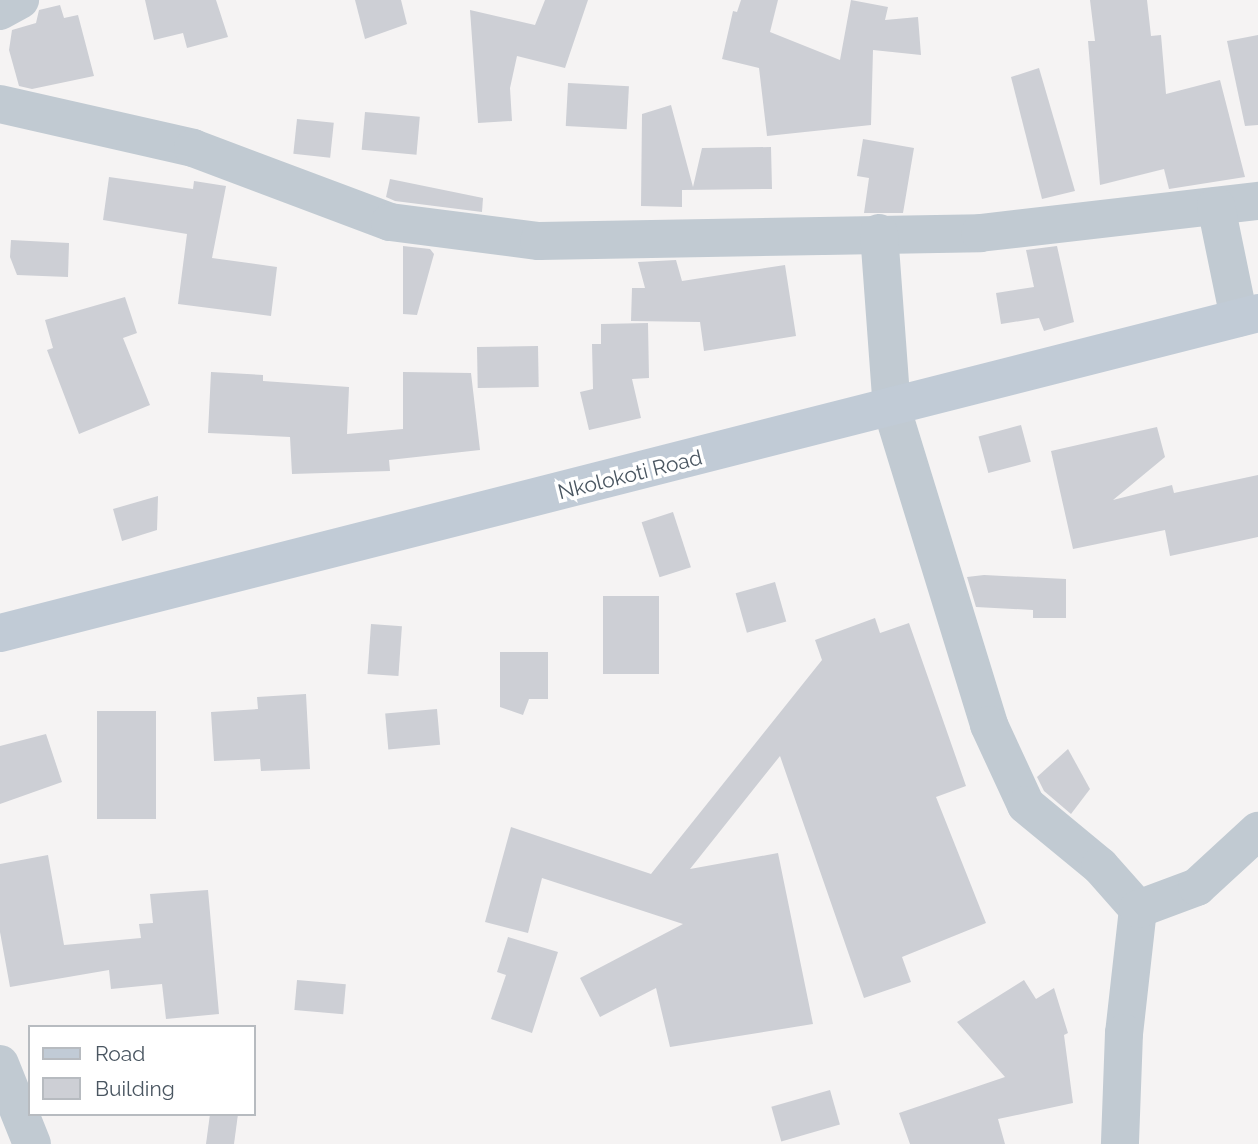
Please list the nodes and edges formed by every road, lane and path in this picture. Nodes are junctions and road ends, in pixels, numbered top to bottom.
1 (20, 0) edge
2 (0, 11) edge
3 (0, 104) edge
4 (1258, 201) edge
5 (1216, 206) junction
6 (879, 233) junction
7 (1249, 316) edge
8 (892, 409) junction
9 (0, 633) edge
10 (1258, 831) edge
11 (1138, 909) junction
12 (0, 1065) edge
13 (32, 1144) edge
14 (1120, 1144) edge

1 - 2 street
3 - 6 street
4 - 5 street
5 - 6 street
5 - 7 street
6 - 8 street
7 - 8 main road, Nkolokoti Road
8 - 9 main road, Nkolokoti Road
8 - 11 street
10 - 11 street
11 - 14 street
12 - 13 street

